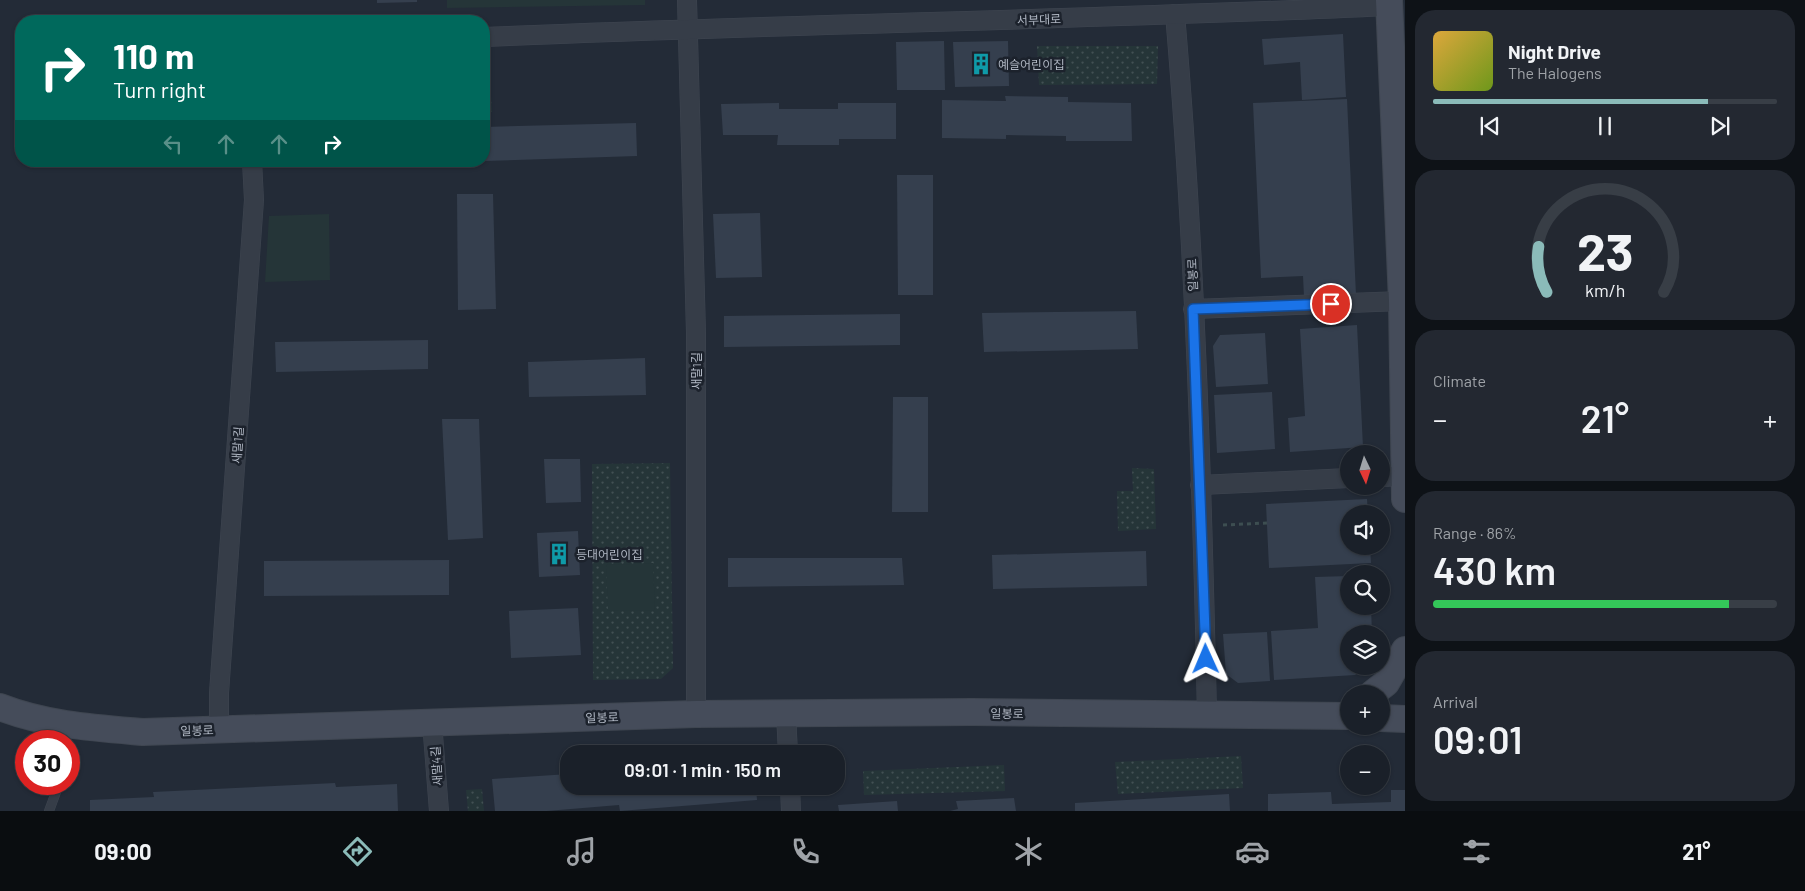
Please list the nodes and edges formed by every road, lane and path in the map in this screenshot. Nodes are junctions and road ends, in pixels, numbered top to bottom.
1 (687, 0) edge
2 (1389, 3) edge
3 (1175, 14) junction
4 (689, 28) junction
5 (490, 37) edge
6 (252, 167) edge
7 (1402, 301) junction
8 (1193, 309) junction
9 (1340, 478) edge
10 (1200, 484) junction
11 (1396, 484) edge
12 (1267, 523) dead end
13 (1202, 526) junction
14 (1405, 650) edge
15 (1383, 685) edge
16 (0, 707) edge
17 (1340, 712) edge
18 (696, 714) junction
19 (786, 714) junction
20 (1208, 715) junction
21 (1390, 718) edge
22 (1405, 719) edge
23 (432, 722) junction
24 (219, 729) junction
25 (788, 745) edge
26 (55, 795) edge
27 (790, 795) edge
28 (49, 811) edge
29 (439, 811) edge
30 (791, 811) edge

1 - 4 street, 새말1길
2 - 3 street, 서부대로
2 - 7 street, 서부대로
3 - 4 street, 서부대로
3 - 8 street, 일봉로
4 - 5 street
4 - 18 street, 새말1길
6 - 24 street, 새말1길
7 - 8 street
7 - 11 street, 서부대로
8 - 10 street, 일봉로
9 - 10 street
10 - 13 street, 일봉로
12 - 13 path
13 - 20 street, 일봉로
14 - 15 street
16 - 24 street, 일봉로
17 - 20 street, 일봉로
18 - 19 street, 일봉로
18 - 23 street, 일봉로
19 - 20 street, 일봉로
19 - 25 street
21 - 22 street
23 - 24 street, 일봉로
23 - 29 street, 새말4길
26 - 28 lane
27 - 30 street

